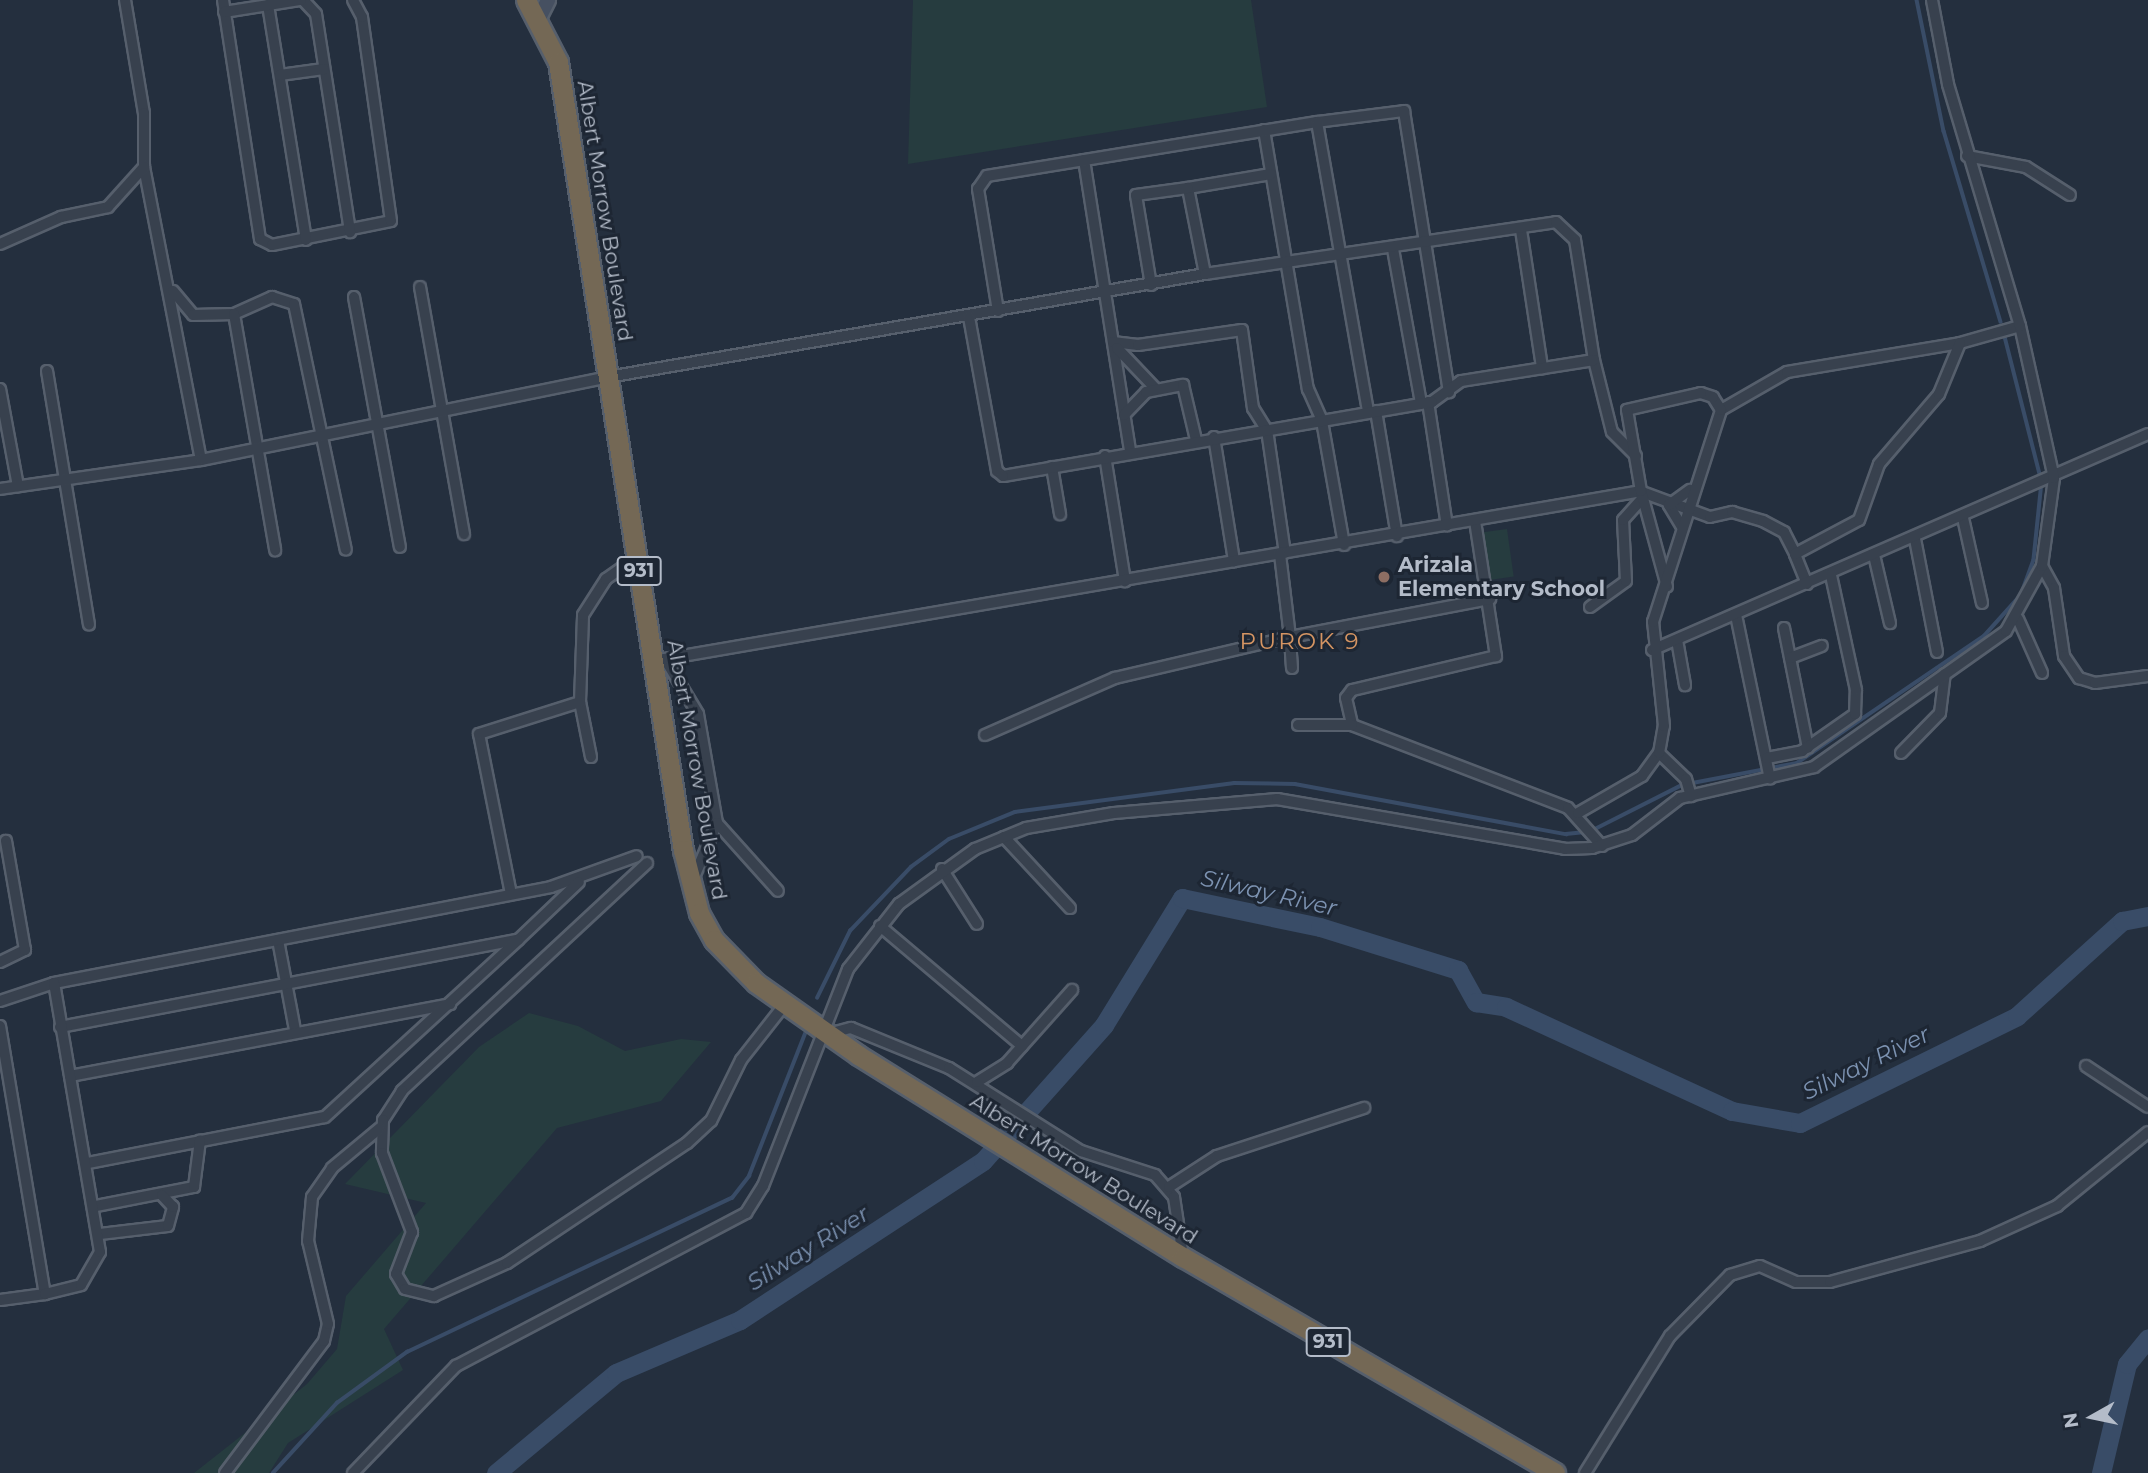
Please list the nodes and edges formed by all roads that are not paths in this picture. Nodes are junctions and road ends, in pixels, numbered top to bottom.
1 (125, 0) edge
2 (223, 0) edge
3 (302, 0) edge
4 (354, 0) edge
5 (526, 0) edge
6 (1932, 0) edge
7 (268, 5) junction
8 (543, 9) edge
9 (224, 12) junction
10 (324, 69) junction
11 (280, 75) junction
12 (1317, 122) junction
13 (1264, 130) junction
14 (1967, 156) junction
15 (1084, 160) junction
16 (144, 167) junction
17 (1271, 174) junction
18 (1188, 188) junction
19 (2070, 195) dead end
20 (1521, 230) junction
21 (350, 232) junction
22 (306, 240) junction
23 (0, 244) edge
24 (1425, 244) junction
25 (1393, 249) junction
26 (1339, 255) junction
27 (1286, 263) junction
28 (1205, 274) junction
29 (168, 283) junction
30 (1151, 285) junction
31 (420, 287) dead end
32 (1105, 293) junction
33 (354, 297) dead end
34 (998, 311) junction
35 (234, 314) junction
36 (969, 317) junction
37 (2011, 328) junction
38 (1114, 342) junction
39 (1960, 343) junction
40 (1594, 360) junction
41 (1542, 368) junction
42 (47, 371) dead end
43 (608, 377) junction
44 (0, 388) edge
45 (1155, 388) junction
46 (1449, 392) junction
47 (1424, 402) junction
48 (1721, 410) junction
49 (1372, 411) junction
50 (442, 413) junction
51 (1124, 415) junction
52 (1322, 421) junction
53 (375, 427) junction
54 (1267, 430) junction
55 (2148, 434) edge
56 (324, 437) junction
57 (1214, 437) junction
58 (1196, 440) junction
59 (257, 449) junction
60 (1130, 452) junction
61 (1105, 456) junction
62 (1636, 456) junction
63 (201, 460) junction
64 (1052, 467) junction
65 (2052, 479) junction
66 (65, 480) junction
67 (18, 486) junction
68 (0, 489) edge
69 (1690, 490) junction
70 (1642, 494) junction
71 (1670, 505) junction
72 (1686, 510) junction
73 (1060, 514) dead end
74 (1963, 518) junction
75 (1475, 521) junction
76 (1447, 526) junction
77 (1682, 527) junction
78 (464, 534) dead end
79 (1397, 536) junction
80 (1915, 539) junction
81 (1344, 545) junction
82 (400, 547) dead end
83 (275, 550) dead end
84 (346, 550) dead end
85 (1283, 554) junction
86 (1795, 554) junction
87 (1874, 555) junction
88 (637, 557) junction
89 (1234, 561) junction
90 (2042, 566) junction
91 (1830, 575) junction
92 (1125, 581) junction
93 (1807, 584) junction
94 (1667, 587) junction
95 (1490, 600) junction
96 (1982, 603) dead end
97 (1590, 607) dead end
98 (1736, 615) junction
99 (2018, 619) junction
100 (1890, 623) dead end
101 (89, 625) dead end
102 (1784, 628) dead end
103 (1290, 637) junction
104 (1677, 640) junction
105 (1822, 646) dead end
106 (1653, 650) junction
107 (1937, 652) dead end
108 (1790, 658) junction
109 (659, 660) junction
110 (1292, 667) dead end
111 (2042, 673) dead end
112 (1945, 674) junction
113 (2148, 676) edge
114 (1685, 685) dead end
115 (580, 702) junction
116 (1298, 725) dead end
117 (1352, 725) junction
118 (985, 735) dead end
119 (1808, 748) junction
120 (1659, 753) junction
121 (1901, 753) dead end
122 (591, 757) dead end
123 (1767, 760) junction
124 (1770, 777) junction
125 (1689, 787) junction
126 (1578, 813) junction
127 (717, 823) junction
128 (1004, 836) junction
129 (1595, 836) junction
130 (6, 841) dead end
131 (942, 869) junction
132 (582, 880) junction
133 (690, 884) junction
134 (778, 891) dead end
135 (511, 894) junction
136 (1070, 908) dead end
137 (977, 925) dead end
138 (880, 926) junction
139 (278, 940) junction
140 (517, 940) junction
141 (492, 944) junction
142 (505, 951) junction
143 (0, 962) edge
144 (54, 982) junction
145 (286, 984) junction
146 (1072, 990) dead end
147 (5, 991) edge
148 (0, 1001) edge
149 (450, 1004) junction
150 (785, 1004) junction
151 (60, 1027) junction
152 (0, 1029) edge
153 (295, 1030) junction
154 (826, 1032) junction
155 (1022, 1046) junction
156 (2086, 1066) dead end
157 (70, 1076) junction
158 (980, 1084) junction
159 (2148, 1107) edge
160 (1364, 1108) dead end
161 (380, 1128) junction
162 (2148, 1132) edge
163 (200, 1140) junction
164 (88, 1163) junction
165 (1169, 1187) junction
166 (162, 1195) junction
167 (96, 1206) junction
168 (100, 1234) junction
169 (1183, 1256) junction
170 (45, 1294) junction
171 (0, 1300) edge
172 (225, 1473) edge
173 (353, 1473) edge
174 (1555, 1473) edge
175 (1585, 1473) edge

1 - 16 street
2 - 9 street
3 - 7 street
3 - 10 street
4 - 21 street
5 - 8 highway, Albert Morrow Boulevard / 931
6 - 14 street
7 - 9 street
7 - 11 street
8 - 43 highway, Albert Morrow Boulevard / 931
9 - 22 street
10 - 11 street
10 - 21 street
11 - 22 street
12 - 13 street
12 - 24 street
12 - 26 street
13 - 15 street
13 - 17 street
14 - 19 street
14 - 37 street
15 - 32 street
15 - 34 street
16 - 23 street
16 - 29 street
17 - 18 street
17 - 27 street
18 - 28 street
18 - 30 street
20 - 24 street
20 - 40 street
20 - 41 street
21 - 22 street
24 - 25 street
24 - 46 street
25 - 26 street
25 - 47 street
26 - 27 street
26 - 49 street
27 - 28 street
27 - 52 street
28 - 30 street
29 - 35 street
29 - 63 street
30 - 32 street
31 - 50 street
32 - 34 street
32 - 38 street
33 - 53 street
34 - 36 street
35 - 56 street
35 - 59 street
36 - 43 street
36 - 64 street
37 - 39 street
37 - 65 street
38 - 45 street
38 - 51 street
38 - 54 street
39 - 48 street
39 - 86 street
40 - 41 street
40 - 62 street
41 - 46 street
42 - 66 street
43 - 50 street
43 - 88 highway, Albert Morrow Boulevard / 931
44 - 67 street
45 - 51 street
45 - 58 street
46 - 47 street
47 - 49 street
47 - 76 street
48 - 62 street
48 - 69 street
49 - 52 street
49 - 79 street
50 - 53 street
50 - 78 street
51 - 60 street
52 - 54 street
52 - 81 street
53 - 56 street
53 - 82 street
54 - 57 street
54 - 85 street
55 - 65 street
56 - 59 street
56 - 84 street
57 - 58 street
57 - 89 street
58 - 60 street
59 - 63 street
59 - 83 street
60 - 61 street
61 - 64 street
61 - 92 street
62 - 70 street
63 - 66 street
64 - 73 street
65 - 74 street
65 - 90 street
66 - 67 street
66 - 101 street
67 - 68 street
69 - 71 street
69 - 72 street
70 - 71 street
70 - 75 street
70 - 94 street
70 - 97 street
71 - 72 street
71 - 77 street
72 - 77 street
72 - 86 street
74 - 80 street
74 - 96 street
75 - 76 street
75 - 95 street
76 - 79 street
77 - 94 street
79 - 81 street
80 - 87 street
80 - 107 street
81 - 85 street
85 - 89 street
85 - 103 street
86 - 93 street
87 - 91 street
87 - 100 street
88 - 109 highway, Albert Morrow Boulevard / 931
88 - 115 street
89 - 92 street
90 - 99 street
90 - 113 street
91 - 93 street
91 - 119 street
92 - 109 street
93 - 98 street
94 - 106 street
95 - 103 street
95 - 117 street
98 - 104 street
98 - 123 street
99 - 111 street
99 - 112 street
102 - 108 street
103 - 110 street
103 - 118 street
104 - 106 street
104 - 114 street
105 - 108 street
106 - 120 street
108 - 119 street
109 - 127 street
109 - 133 highway, Albert Morrow Boulevard / 931
112 - 121 street
112 - 124 street
115 - 122 street
115 - 135 street
116 - 117 street
117 - 126 street
119 - 123 street
120 - 125 street
120 - 126 street
123 - 124 street
124 - 125 street
125 - 129 street
126 - 129 street
127 - 133 street
127 - 134 street
128 - 129 street
128 - 131 street
128 - 136 street
130 - 143 street
131 - 137 street
131 - 138 street
132 - 135 street
132 - 140 street
132 - 161 street
133 - 150 highway, Albert Morrow Boulevard / 931
135 - 139 street
138 - 154 street
138 - 155 street
139 - 144 street
139 - 145 street
140 - 141 street
140 - 142 street
141 - 142 street
141 - 145 street
142 - 149 street
144 - 147 street
144 - 151 street
145 - 151 street
145 - 153 street
146 - 155 street
147 - 148 street
149 - 153 street
149 - 163 street
150 - 154 highway, Albert Morrow Boulevard / 931
150 - 161 street
151 - 157 street
152 - 170 street
153 - 157 street
154 - 158 street
154 - 169 highway, Albert Morrow Boulevard / 931
154 - 173 street
155 - 158 street
156 - 159 street
157 - 164 street
158 - 165 street
160 - 165 street
161 - 172 street
162 - 175 street
163 - 164 street
163 - 166 street
164 - 167 street
165 - 169 street
166 - 167 street
166 - 168 street
167 - 168 street
168 - 170 street
169 - 174 highway, Albert Morrow Boulevard / 931
170 - 171 street

